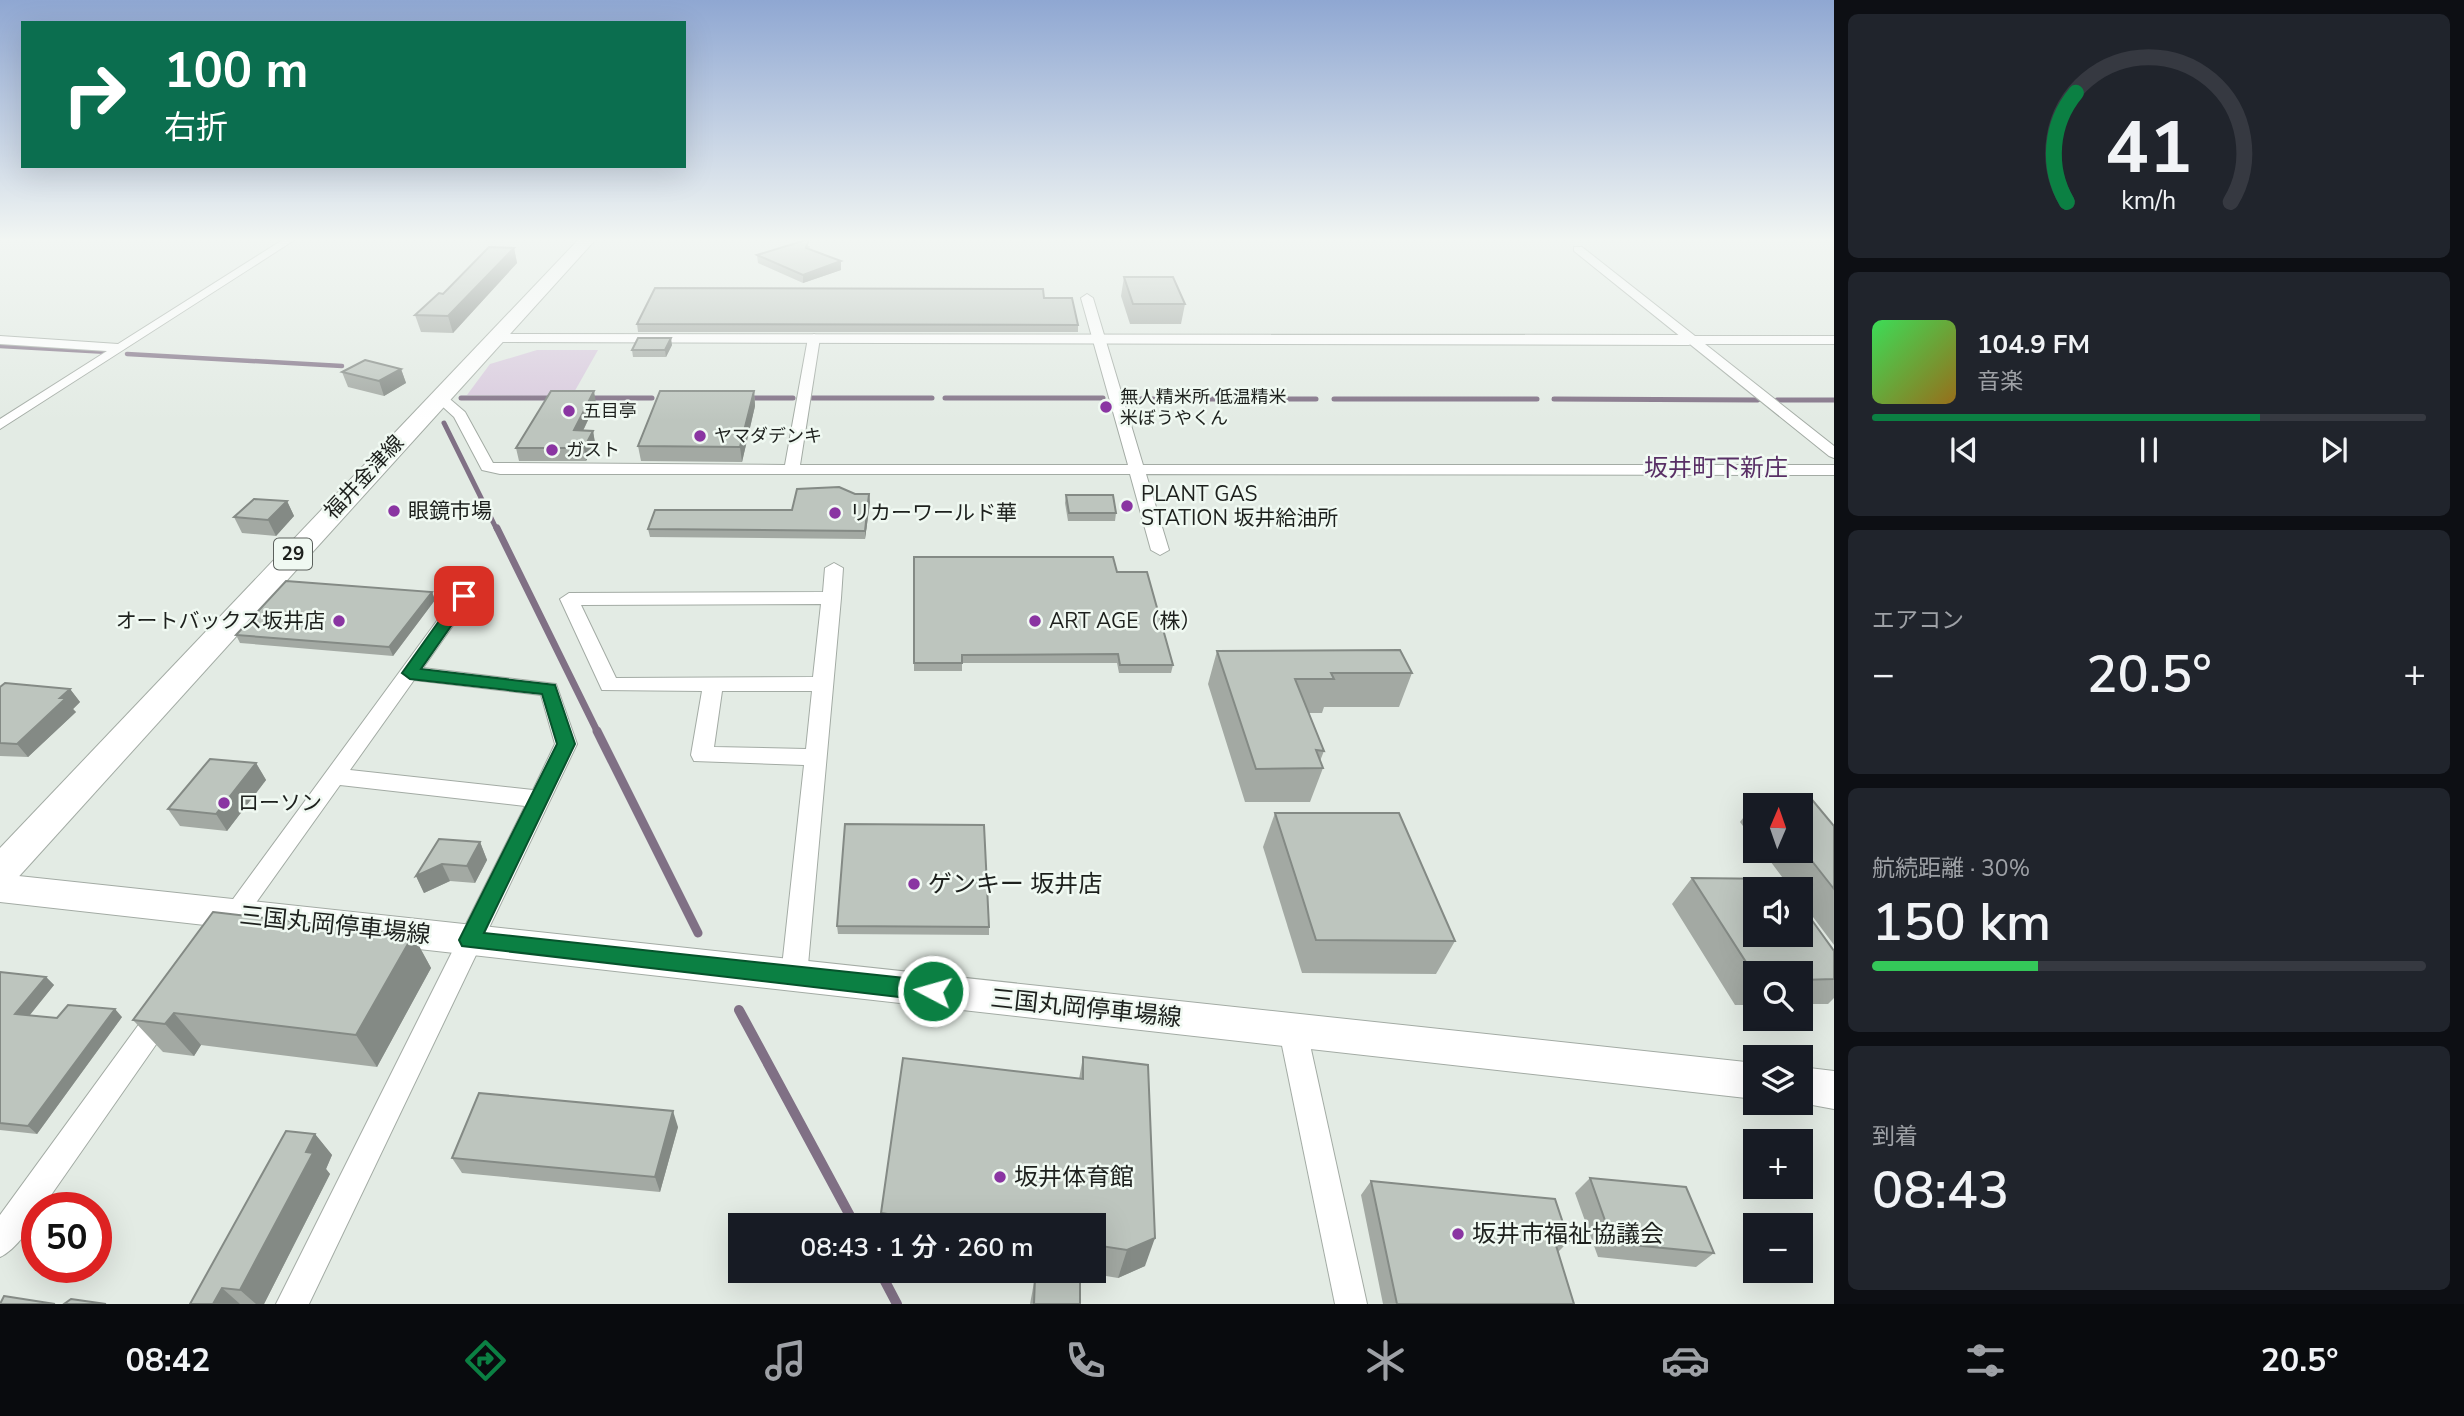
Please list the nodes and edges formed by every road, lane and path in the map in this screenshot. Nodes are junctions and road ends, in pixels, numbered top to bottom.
1 (196, 300) edge
2 (531, 300) edge
3 (1087, 300) edge
4 (1640, 300) edge
5 (814, 338) junction
6 (1097, 339) junction
7 (0, 340) edge
8 (494, 340) junction
9 (1689, 340) junction
10 (1834, 340) edge
11 (121, 348) junction
12 (439, 397) junction
13 (0, 425) edge
14 (1834, 453) edge
15 (792, 469) junction
16 (1135, 470) junction
17 (1834, 470) edge
18 (1160, 550) dead end
19 (834, 568) dead end
20 (478, 577) dead end
21 (832, 598) junction
22 (410, 673) junction
23 (824, 684) junction
24 (713, 685) junction
25 (816, 757) junction
26 (334, 776) junction
27 (541, 799) junction
28 (0, 872) edge
29 (0, 888) edge
30 (234, 914) junction
31 (470, 940) junction
32 (210, 948) edge
33 (794, 976) junction
34 (177, 993) edge
35 (1293, 1031) junction
36 (1743, 1081) edge
37 (1813, 1087) edge
38 (1834, 1090) edge
39 (0, 1241) edge
40 (292, 1304) edge
41 (1351, 1304) edge

1 - 11 street
2 - 8 main road, 福井金津線 / 29
3 - 6 street
4 - 9 street
5 - 6 street
5 - 8 street
5 - 15 street
6 - 9 street
6 - 16 street
7 - 11 street
8 - 12 main road, 福井金津線 / 29
9 - 10 street
9 - 14 street
11 - 13 street
12 - 15 street
12 - 28 main road, 福井金津線 / 29
15 - 16 street
16 - 17 street
16 - 18 street
19 - 21 street
20 - 22 street
21 - 23 street
21 - 24 street
22 - 26 street
22 - 27 street
23 - 24 street
23 - 25 street
24 - 25 street
25 - 33 street
26 - 27 street
26 - 30 street
27 - 31 street
29 - 30 main road, 三国丸岡停車場線
30 - 31 main road, 三国丸岡停車場線
30 - 32 street
31 - 33 main road, 三国丸岡停車場線
31 - 40 street
33 - 35 main road, 三国丸岡停車場線
34 - 39 street
35 - 36 main road, 三国丸岡停車場線
35 - 41 street
37 - 38 main road

